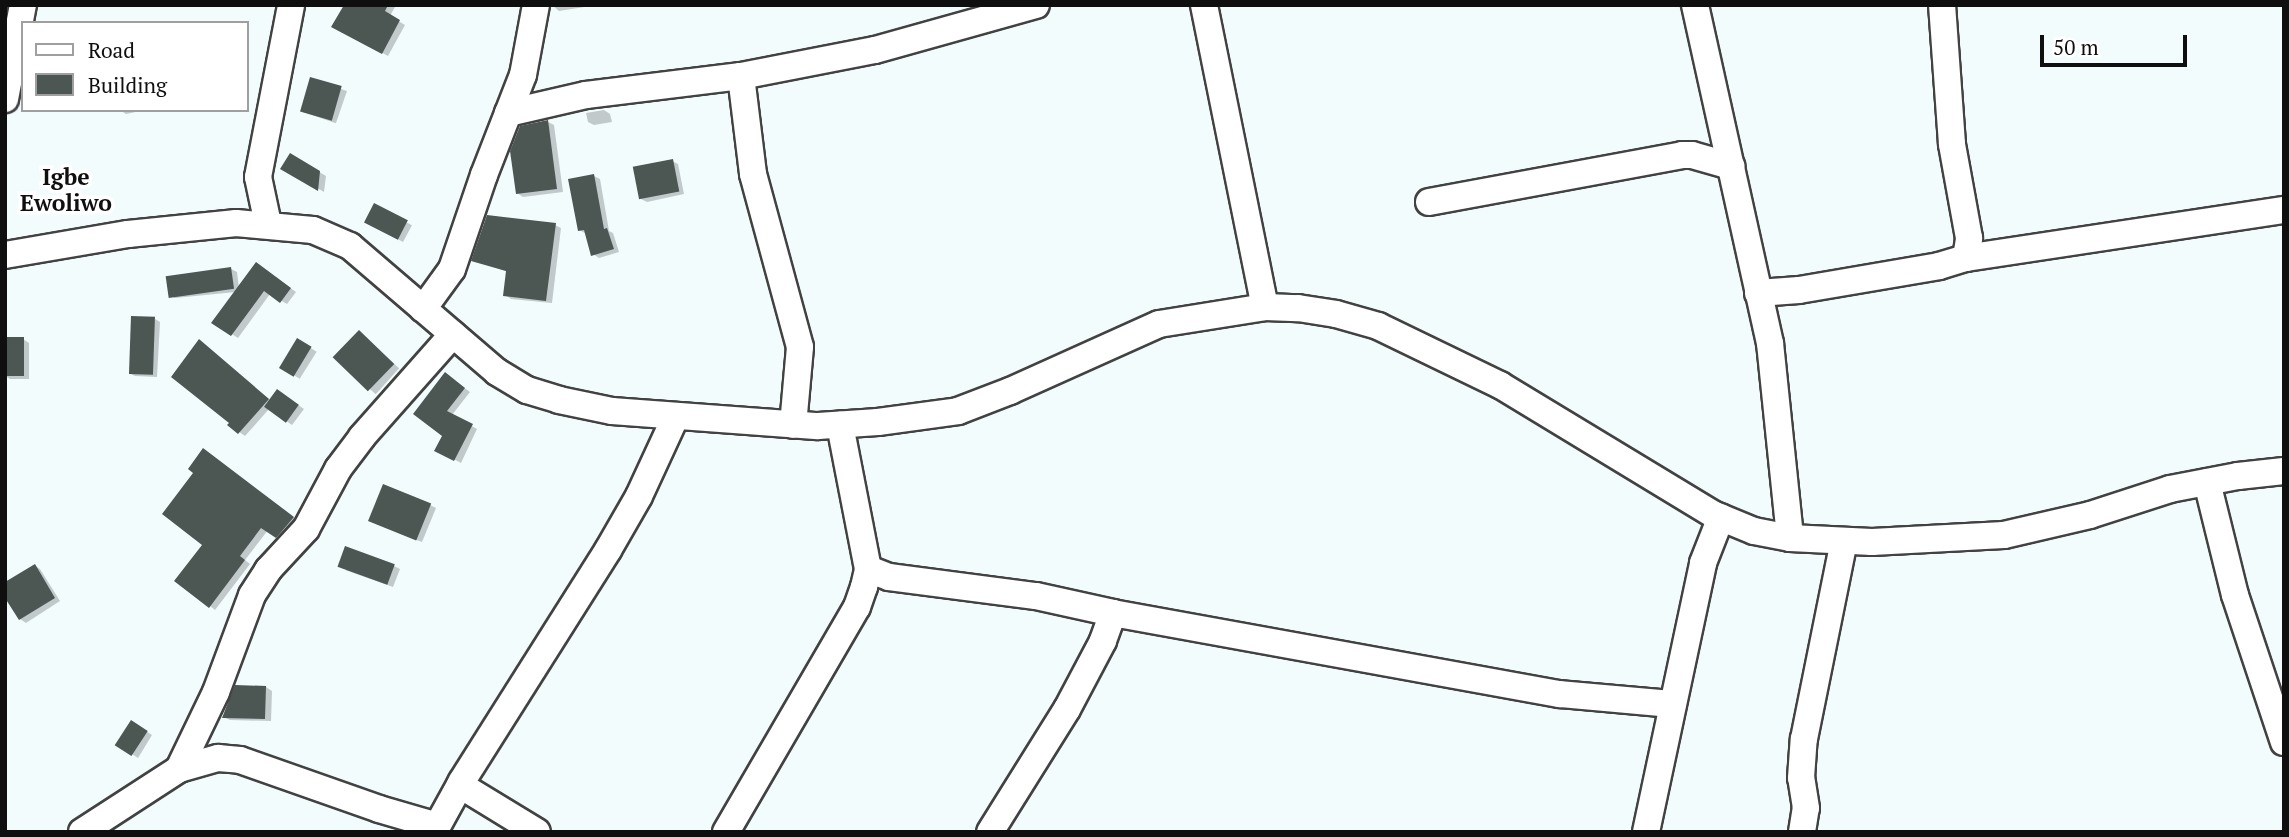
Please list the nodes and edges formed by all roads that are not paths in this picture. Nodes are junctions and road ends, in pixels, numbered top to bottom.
1 (23, 5) edge
2 (291, 5) edge
3 (536, 5) edge
4 (1036, 5) edge
5 (1204, 5) edge
6 (1695, 5) edge
7 (1942, 5) edge
8 (741, 76) junction
9 (5, 99) edge
10 (508, 113) junction
11 (1731, 166) junction
12 (1429, 202) dead end
13 (2284, 210) edge
14 (268, 224) junction
15 (5, 255) edge
16 (1966, 258) junction
17 (1758, 293) junction
18 (1265, 307) junction
19 (423, 309) junction
20 (453, 334) junction
21 (676, 416) junction
22 (793, 425) junction
23 (840, 425) junction
24 (2284, 471) edge
25 (2207, 482) junction
26 (1721, 517) junction
27 (1790, 538) junction
28 (1844, 541) junction
29 (868, 569) junction
30 (1113, 612) junction
31 (1674, 704) junction
32 (2284, 742) edge
33 (179, 769) junction
34 (460, 785) junction
35 (436, 829) edge
36 (82, 832) edge
37 (537, 832) edge
38 (726, 832) edge
39 (990, 832) edge
40 (1646, 832) edge
41 (1802, 832) edge

1 - 9 street
2 - 14 street
3 - 10 street
4 - 8 street
5 - 18 street
6 - 11 street
7 - 16 street
8 - 10 street
8 - 22 street
10 - 19 street
11 - 12 street
11 - 17 street
13 - 16 street
14 - 15 street
14 - 19 street
16 - 17 street
17 - 27 street
18 - 23 street
18 - 26 street
19 - 20 street
20 - 21 street
20 - 33 street
21 - 22 street
21 - 34 street
22 - 23 street
23 - 29 street
24 - 25 street
25 - 28 street
25 - 32 street
26 - 27 street
26 - 31 street
27 - 28 street
28 - 41 street
29 - 30 street
29 - 38 street
30 - 31 street
30 - 39 street
31 - 40 street
33 - 35 street
33 - 36 street
34 - 35 street
34 - 37 street

